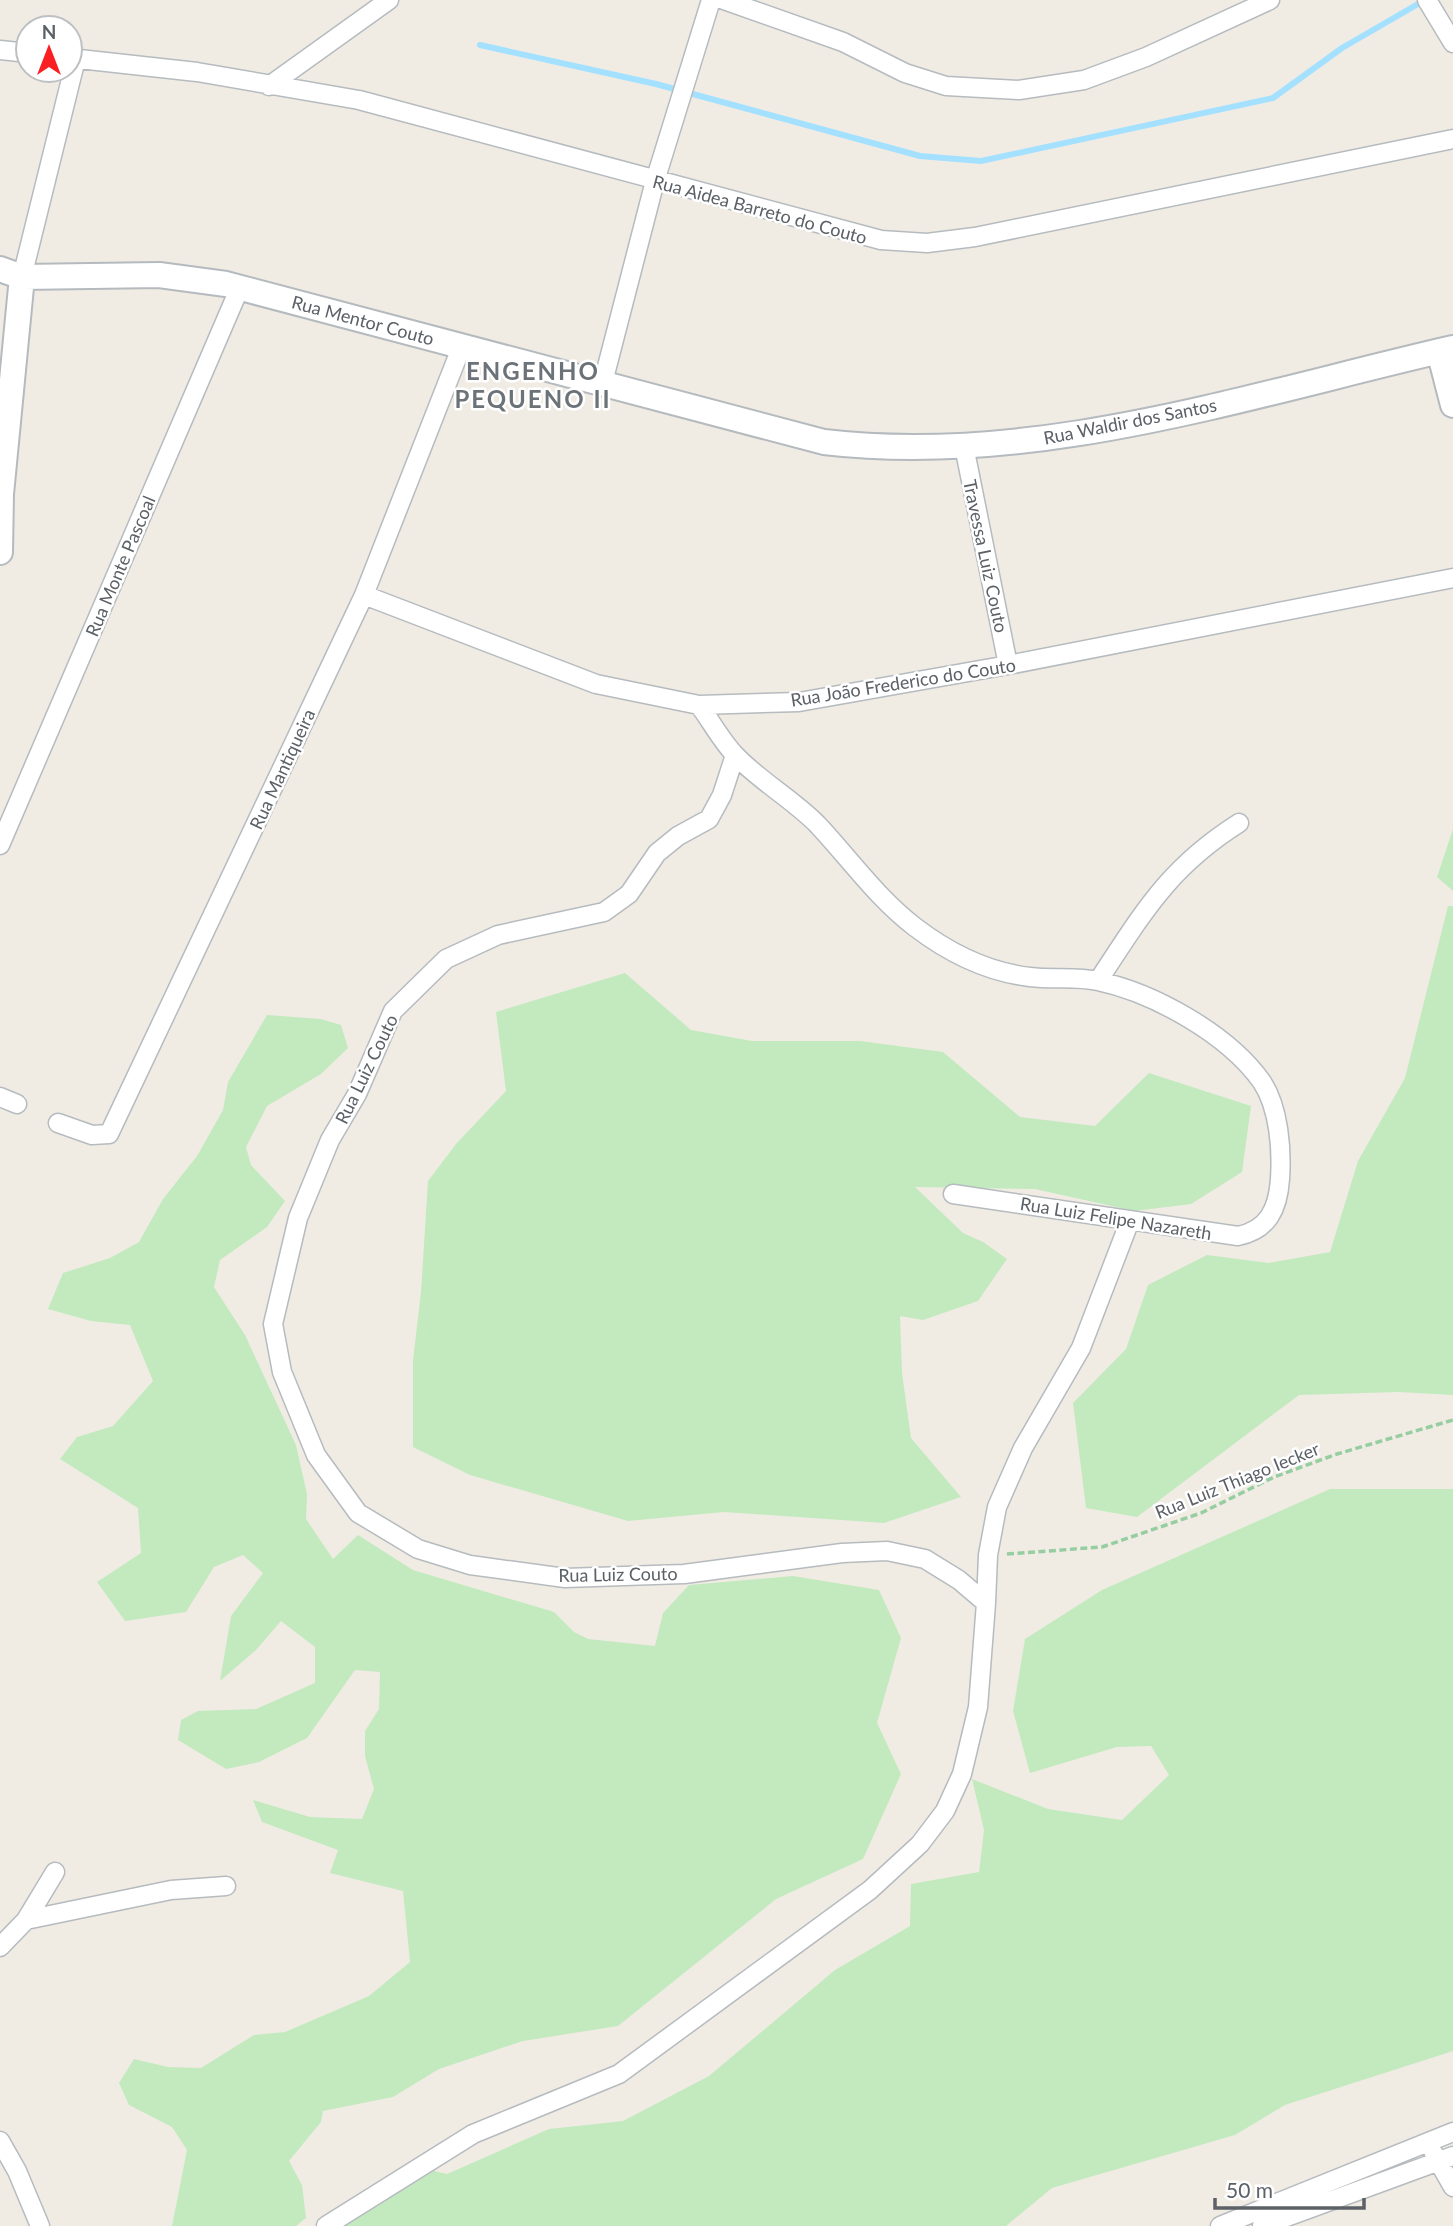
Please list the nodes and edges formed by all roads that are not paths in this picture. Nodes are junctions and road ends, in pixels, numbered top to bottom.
1 (389, 0) edge
2 (711, 0) edge
3 (724, 0) edge
4 (1270, 0) edge
5 (1431, 6) edge
6 (1453, 43) edge
7 (84, 59) edge
8 (66, 84) edge
9 (269, 86) junction
10 (1453, 139) edge
11 (655, 181) junction
12 (11, 273) edge
13 (240, 287) junction
14 (461, 348) junction
15 (1446, 350) edge
16 (602, 386) junction
17 (1453, 405) edge
18 (721, 414) joint
19 (964, 446) junction
20 (1, 494) edge
21 (0, 552) edge
22 (1453, 578) edge
23 (364, 595) junction
24 (1008, 665) junction
25 (699, 705) junction
26 (735, 755) junction
27 (1239, 823) dead end
28 (0, 845) edge
29 (1098, 981) junction
30 (58, 1123) dead end
31 (953, 1194) dead end
32 (1129, 1223) junction
33 (986, 1603) junction
34 (55, 1872) dead end
35 (226, 1886) dead end
36 (26, 1920) junction
37 (0, 1947) edge
38 (1453, 2132) edge
39 (0, 2141) edge
40 (1429, 2141) junction
41 (1446, 2159) edge
42 (1453, 2186) edge
43 (1270, 2216) edge
44 (40, 2226) edge
45 (326, 2226) edge
46 (1220, 2226) edge

1 - 9 street
2 - 11 street
3 - 4 street
5 - 6 street
7 - 9 street, Rua Aidea Barreto do Couto
8 - 12 street
9 - 11 street, Rua Aidea Barreto do Couto
10 - 11 street, Rua Aidea Barreto do Couto
11 - 16 street
12 - 13 street, Rua Mentor Couto
12 - 20 street
13 - 14 street, Rua Mentor Couto
13 - 28 street, Rua Monte Pascoal
14 - 16 street, Rua Mentor Couto
14 - 23 street, Rua Mantiqueira
15 - 17 street
15 - 19 street, Rua Waldir dos Santos
16 - 18 street, Rua Mentor Couto
18 - 19 street, Rua Waldir dos Santos
19 - 24 street, Travessa Luiz Couto
20 - 21 street
22 - 24 street, Rua João Frederico do Couto
23 - 25 street, Rua João Frederico do Couto
23 - 30 street, Rua Mantiqueira
24 - 25 street, Rua João Frederico do Couto
25 - 26 street, Rua Luiz Felipe Nazareth
26 - 29 street, Rua Luiz Felipe Nazareth
26 - 33 street, Rua Luiz Couto
27 - 29 street
29 - 32 street, Rua Luiz Felipe Nazareth
31 - 32 street, Rua Luiz Felipe Nazareth
32 - 33 street
33 - 45 street
34 - 36 street
35 - 36 street
36 - 37 street
38 - 40 street
39 - 44 street
40 - 41 street
40 - 43 street
41 - 42 street
41 - 43 street
43 - 46 street

